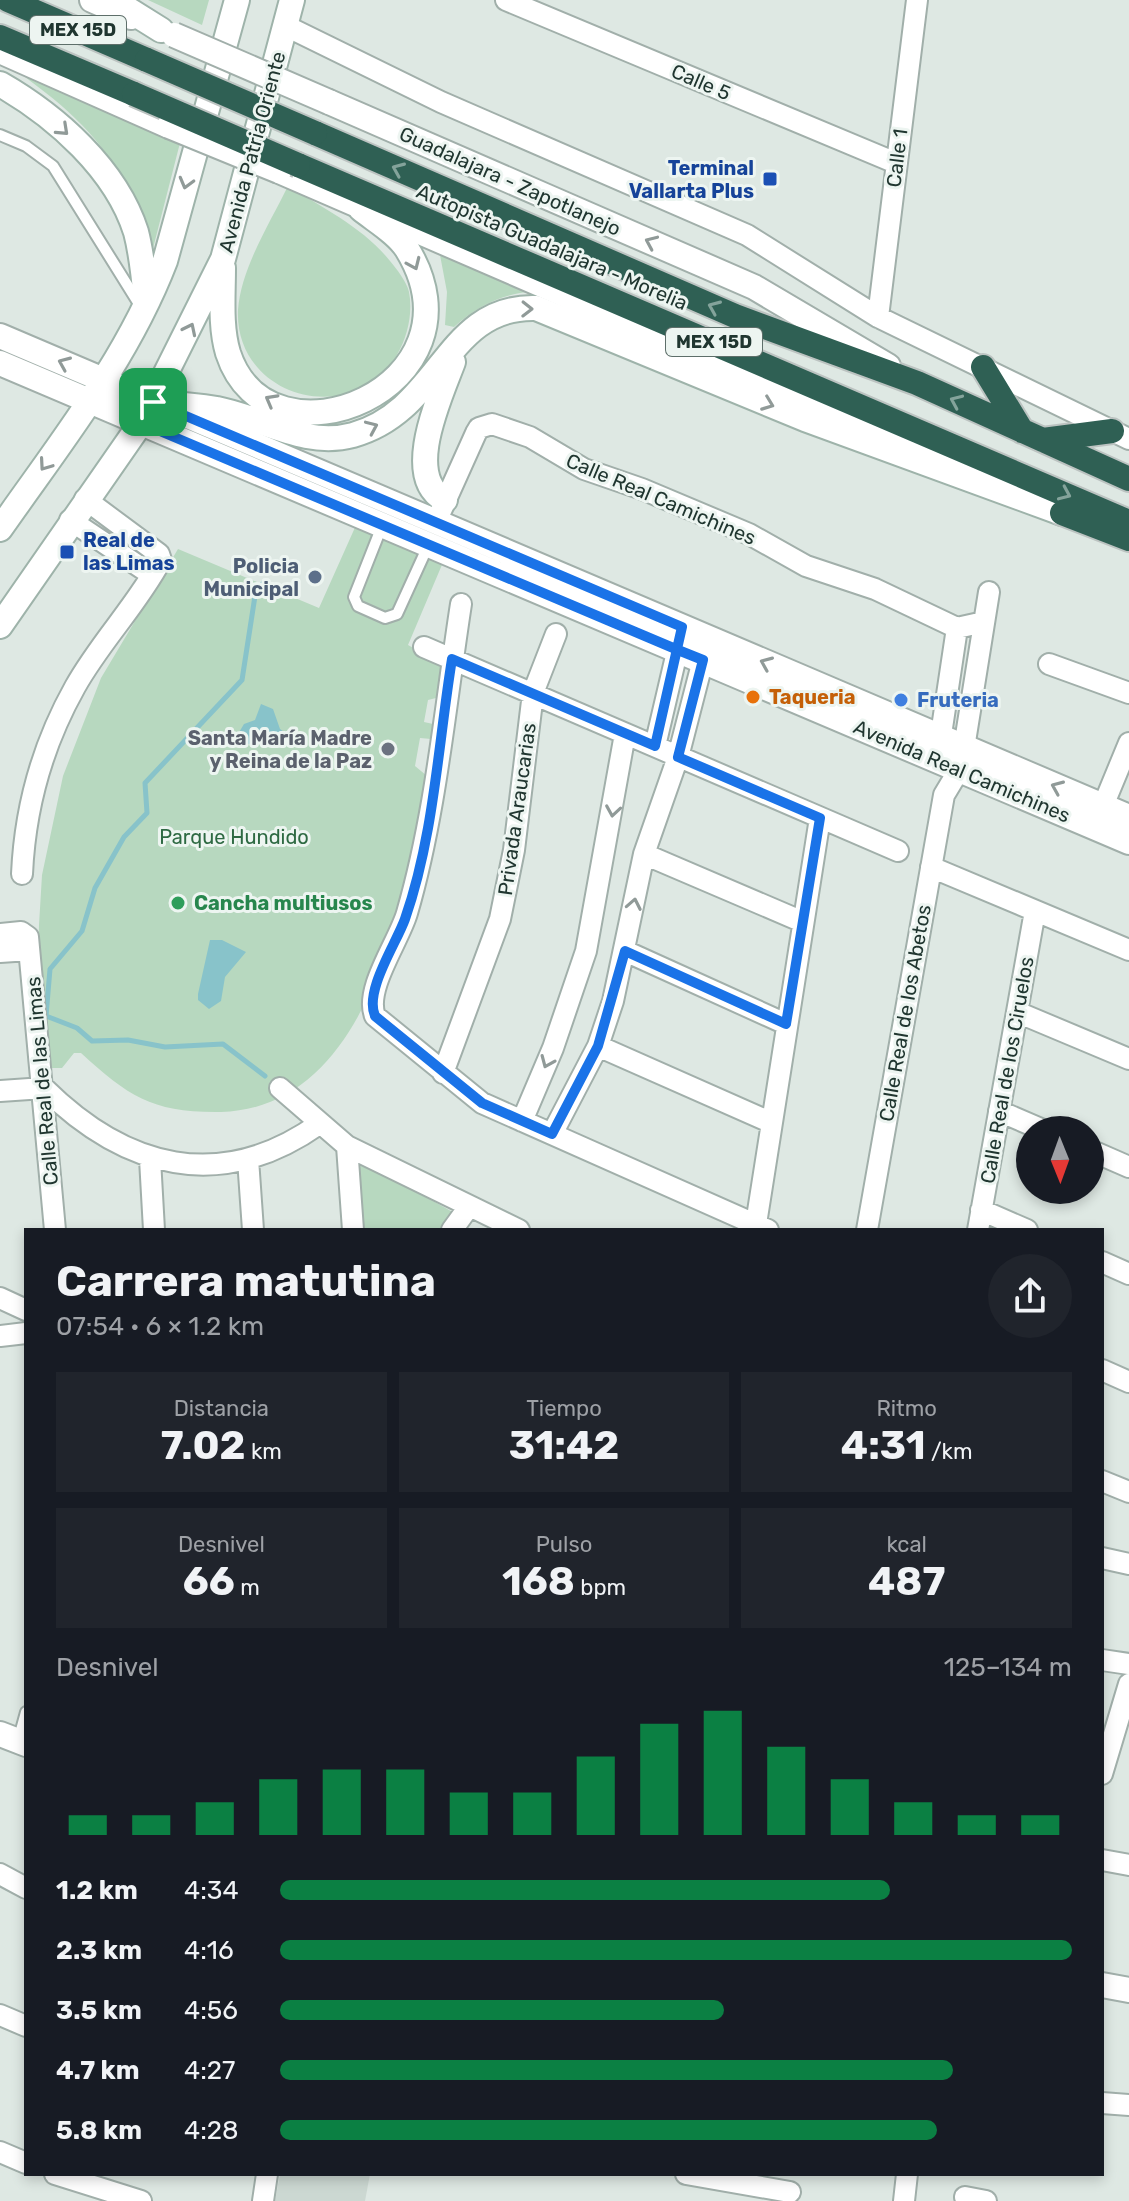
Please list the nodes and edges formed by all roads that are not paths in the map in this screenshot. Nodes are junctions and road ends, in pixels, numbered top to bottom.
1 (8, 0) edge
2 (92, 0) edge
3 (113, 0) edge
4 (237, 0) edge
5 (292, 0) edge
6 (506, 0) edge
7 (917, 0) edge
8 (286, 26) junction
9 (168, 32) junction
10 (0, 37) edge
11 (0, 51) edge
12 (0, 84) edge
13 (0, 135) edge
14 (896, 163) junction
15 (289, 168) junction
16 (361, 209) junction
17 (223, 259) junction
18 (145, 309) junction
19 (878, 317) junction
20 (0, 336) edge
21 (461, 341) junction
22 (0, 363) edge
23 (983, 367) junction
24 (104, 380) junction
25 (917, 383) junction
26 (89, 401) junction
27 (147, 413) junction
28 (1121, 435) edge
29 (1033, 436) junction
30 (1129, 479) edge
31 (85, 499) junction
32 (441, 511) junction
33 (1062, 513) junction
34 (70, 520) junction
35 (1129, 522) edge
36 (382, 526) junction
37 (0, 529) edge
38 (1129, 539) edge
39 (428, 546) junction
40 (152, 575) junction
41 (989, 592) dead end
42 (461, 604) dead end
43 (984, 622) junction
44 (0, 626) edge
45 (957, 628) junction
46 (556, 634) dead end
47 (680, 639) junction
48 (424, 647) dead end
49 (452, 659) junction
50 (703, 660) junction
51 (1049, 664) dead end
52 (533, 693) junction
53 (1129, 693) edge
54 (625, 734) junction
55 (1129, 743) edge
56 (655, 746) junction
57 (950, 754) junction
58 (678, 757) junction
59 (1103, 806) junction
60 (1129, 817) edge
61 (820, 818) junction
62 (1129, 842) edge
63 (898, 851) dead end
64 (644, 854) junction
65 (931, 867) junction
66 (22, 874) dead end
67 (1035, 911) junction
68 (803, 922) junction
69 (0, 934) edge
70 (27, 942) junction
71 (1129, 950) edge
72 (625, 951) junction
73 (0, 952) edge
74 (1017, 1012) junction
75 (786, 1024) junction
76 (598, 1046) junction
77 (1129, 1059) edge
78 (443, 1073) junction
79 (44, 1088) junction
80 (280, 1088) dead end
81 (0, 1091) edge
82 (999, 1111) junction
83 (1016, 1118) edge
84 (522, 1121) junction
85 (770, 1122) junction
86 (319, 1124) junction
87 (552, 1134) junction
88 (347, 1146) junction
89 (1104, 1156) edge
90 (150, 1159) junction
91 (248, 1159) junction
92 (1129, 1167) edge
93 (468, 1208) junction
94 (980, 1220) edge
95 (762, 1227) edge
96 (55, 1228) edge
97 (154, 1228) edge
98 (253, 1228) edge
99 (353, 1228) edge
100 (453, 1228) edge
101 (514, 1228) edge
102 (867, 1228) edge
103 (1018, 1228) edge
104 (1104, 1263) edge
105 (1129, 1274) edge
106 (0, 1298) edge
107 (24, 1309) edge
108 (24, 1333) edge
109 (0, 1336) edge
110 (1104, 1371) edge
111 (1129, 1382) edge
112 (1104, 1482) edge
113 (1129, 1492) edge
114 (1104, 1558) edge
115 (1129, 1564) edge
116 (1104, 1660) edge
117 (1129, 1664) edge
118 (1129, 1684) edge
119 (24, 1717) edge
120 (15, 1740) edge
121 (1104, 1763) edge
122 (1104, 1860) edge
123 (1129, 1865) edge
124 (0, 1874) edge
125 (24, 1887) edge
126 (1104, 1985) edge
127 (1129, 1990) edge
128 (0, 2015) edge
129 (24, 2025) edge
130 (1104, 2103) edge
131 (1129, 2105) edge
132 (0, 2152) edge
133 (24, 2162) edge
134 (61, 2176) edge
135 (267, 2176) edge
136 (700, 2176) edge
137 (907, 2176) edge
138 (791, 2189) edge
139 (965, 2197) dead end
140 (141, 2201) edge
141 (263, 2201) edge
142 (904, 2201) edge
143 (986, 2201) edge

25 -> 1 highway, Autopista Guadalajara - Morelia / MEX 15D, bridge
2 - 9 street, Guadalajara - Zapotlanejo
3 - 9 street
4 -> 18 street
5 - 8 street, Avenida Patria Oriente
6 - 14 street, Calle 5
7 - 14 street, Calle 1
8 - 17 street, Avenida Patria Oriente
8 - 19 street
25 -> 9 street, Guadalajara - Zapotlanejo, bridge
10 - 15 highway, Autopista Guadalajara - Morelia / MEX 15D, bridge
11 - 15 street, bridge
12 -> 18 street
13 - 18 lane
14 - 19 street, Calle 1
15 - 16 street
15 -> 35 highway, Autopista Guadalajara - Morelia / MEX 15D
16 -> 17 street
16 - 33 street
27 -> 17 street, Avenida Patria Oriente
18 - 24 street
19 - 23 street
24 -> 20 street, Avenida Real Camichines
27 -> 21 street
21 - 32 street
21 -> 33 street
22 - 26 street
23 - 28 street
23 - 29 highway
24 - 26 street
24 - 27 street, Avenida Real Camichines
29 -> 25 highway, Autopista Guadalajara - Morelia / MEX 15D
26 - 27 street
26 -> 37 street
27 - 31 street, Avenida Patria Oriente
27 - 32 street, Avenida Real Camichines
27 - 36 street, Avenida Real Camichines
28 - 29 highway
29 - 30 highway, Autopista Guadalajara - Morelia / MEX 15D
31 - 34 street, Avenida Patria Oriente
31 - 40 street
32 - 45 street, Calle Real Camichines
32 - 47 street, Avenida Real Camichines
33 - 38 highway
34 - 40 street
34 - 44 street, Avenida Patria Oriente
36 - 39 street, Avenida Real Camichines
36 - 39 lane
39 - 47 street, Avenida Real Camichines
40 - 66 street
41 - 43 street, Calle Real de los Abetos
42 - 49 street
43 - 45 street
43 - 57 street, Calle Real de los Abetos
45 - 57 street, Calle Real de los Abetos
46 - 52 street, Privada Araucarias
47 - 50 street, Avenida Real Camichines
47 - 56 street
57 -> 47 street, Avenida Real Camichines
48 - 49 street
49 - 52 street
49 - 78 street
50 - 57 street, Avenida Real Camichines
50 - 58 street
51 - 53 street
52 - 54 street
52 - 78 street, Privada Araucarias
54 - 56 street
54 -> 84 street
55 - 59 street
56 - 58 street
59 -> 57 street, Avenida Real Camichines
57 - 62 street, Avenida Real Camichines
57 - 65 street, Calle Real de los Abetos
58 - 61 street
58 - 64 street
59 - 60 street, Avenida Real Camichines
61 - 63 street
61 - 68 street
64 - 68 street
72 -> 64 street
65 - 67 street
65 - 102 street, Calle Real de los Abetos
67 - 71 street
67 - 74 street, Calle Real de los Ciruelos
68 - 75 street
69 - 70 street
70 - 73 street
70 - 79 street, Calle Real de las Limas
72 - 75 street
72 - 76 street
74 - 77 street
74 - 82 street, Calle Real de los Ciruelos
75 - 85 street
76 - 85 street
76 - 87 street
78 - 84 street
79 - 81 street
79 - 90 street
79 - 96 street, Calle Real de las Limas
80 - 86 street
82 - 83 street
82 - 94 street, Calle Real de los Ciruelos
84 - 87 street
85 - 95 street
86 - 88 street
86 - 91 street
87 - 95 street
88 - 93 street
88 - 99 street
89 - 92 street
90 - 91 street
90 - 97 street
91 - 98 street
93 - 100 street
93 - 101 street
94 - 103 street
104 - 105 street
106 - 107 street
108 - 109 street
110 - 111 street
112 - 113 street
114 - 115 street
116 - 117 street
118 - 121 street
119 - 120 lane
122 - 123 street
124 - 125 street
126 - 127 street
128 - 129 street
130 - 131 street
132 - 133 street
134 - 140 street
135 - 141 street
136 - 138 street
137 - 142 street
139 - 143 street

